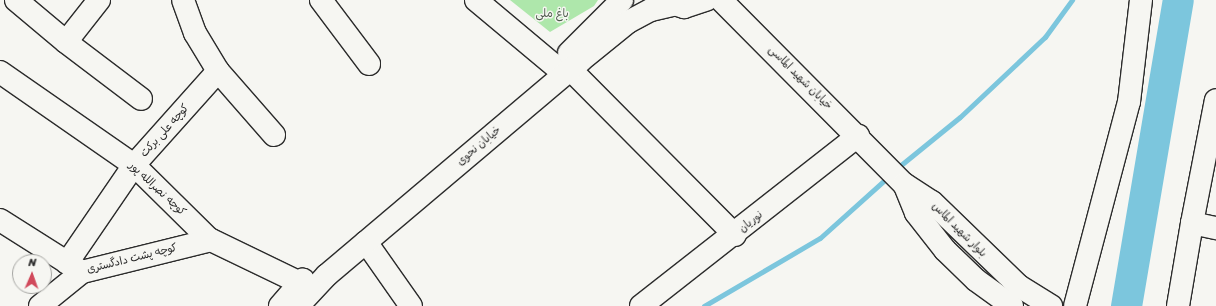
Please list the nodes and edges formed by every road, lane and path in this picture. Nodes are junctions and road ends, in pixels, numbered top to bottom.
1 (16, 0) edge
2 (99, 0) edge
3 (183, 0) edge
4 (321, 0) edge
5 (476, 0) edge
6 (622, 0) edge
7 (706, 0) edge
8 (722, 0) edge
9 (1141, 0) edge
10 (667, 3) edge
11 (66, 42) junction
12 (369, 64) dead end
13 (563, 67) junction
14 (218, 71) junction
15 (0, 72) edge
16 (141, 99) dead end
17 (1216, 100) edge
18 (274, 135) dead end
19 (858, 136) junction
20 (134, 165) junction
21 (904, 184) junction
22 (0, 220) edge
23 (1192, 223) junction
24 (1216, 228) edge
25 (736, 235) junction
26 (211, 240) junction
27 (366, 242) junction
28 (75, 267) junction
29 (300, 283) junction
30 (40, 306) edge
31 (280, 306) edge
32 (298, 306) edge
33 (411, 306) edge
34 (642, 306) edge
35 (1012, 306) edge
36 (1051, 306) edge
37 (1075, 306) edge
38 (1178, 306) edge

1 - 11 street
2 - 11 street
3 - 14 street
4 - 12 street
5 - 13 street
6 - 13 street, خیابان نحوی
7 - 10 street, خیابان نحوی
8 - 19 street, خیابان شهید الماسی
9 - 37 street
10 - 13 street, خیابان نحوی
11 - 16 street
13 - 25 street
13 - 27 street, خیابان نحوی
13 - 29 street, خیابان نحوی
14 - 18 street
14 - 20 street, کوچه علی برکت
15 - 20 street, کوچه نصرالله پور
17 - 23 street
19 - 21 street, خیابان شهید الماسی
19 - 25 street, نوریان
20 - 26 street, کوچه نصرالله پور
20 - 28 street, کوچه علی برکت
21 - 35 street, بلوار شهید الماس
21 - 36 street, بلوار شهید الماس
22 - 28 street
23 - 24 street
23 - 38 street
25 - 34 street, نوریان
26 - 28 street, کوچه پشت دادگستری
26 - 29 street, کوچه نصرالله پور
27 - 32 street, خیابان نحوی
27 - 33 street
28 - 30 street, کوچه پشت دادگستری
29 - 31 street, خیابان نحوی

